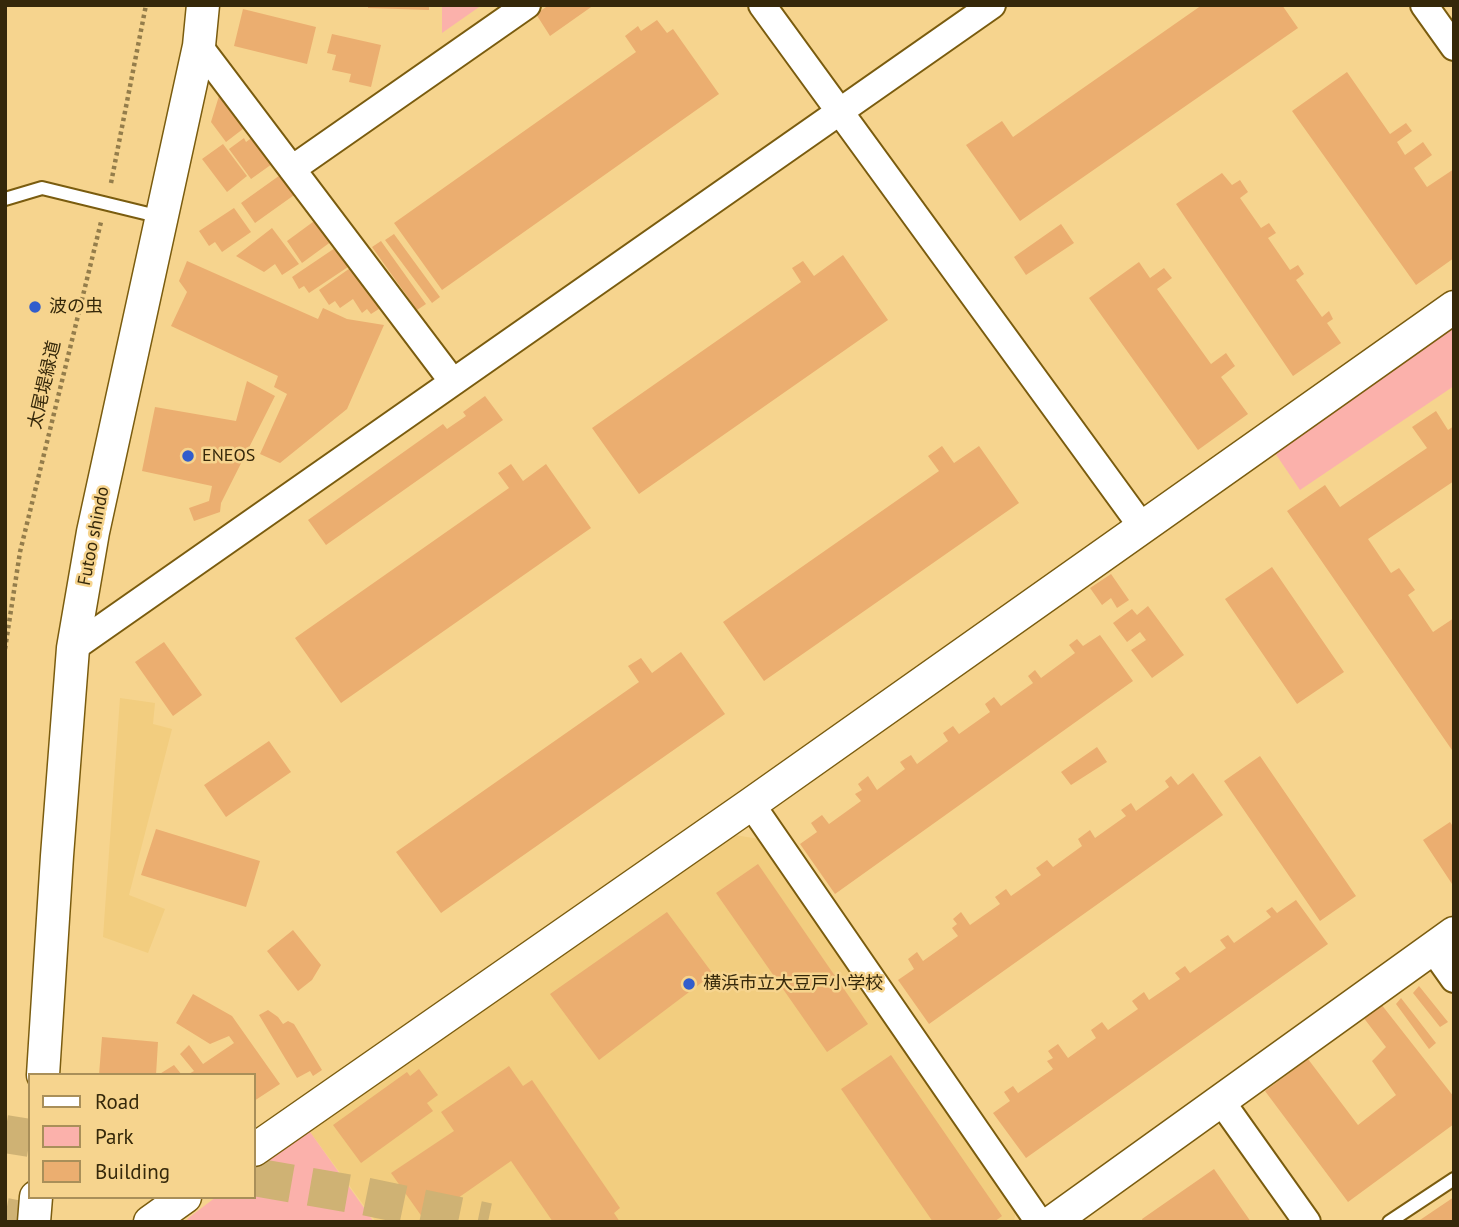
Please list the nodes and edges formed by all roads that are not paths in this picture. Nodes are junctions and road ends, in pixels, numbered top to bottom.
1 (203, 5) edge
2 (527, 5) edge
3 (762, 5) edge
4 (992, 5) edge
5 (1424, 5) edge
6 (199, 46) junction
7 (1454, 47) edge
8 (840, 112) junction
9 (292, 169) junction
10 (5, 199) edge
11 (161, 217) junction
12 (1454, 307) edge
13 (453, 382) junction
14 (1143, 528) junction
15 (73, 648) junction
16 (751, 804) junction
17 (1443, 941) edge
18 (1454, 979) edge
19 (43, 1073) edge
20 (1221, 1101) junction
21 (256, 1149) edge
22 (1454, 1179) edge
23 (36, 1199) edge
24 (182, 1199) edge
25 (34, 1222) edge
26 (150, 1222) edge
27 (1038, 1222) edge
28 (1052, 1222) edge
29 (1307, 1222) edge
30 (1389, 1222) edge

1 - 6 street, Futoo shindo
2 - 9 street
3 - 8 street
4 - 8 street
5 - 7 street
6 - 9 street
6 - 11 street, Futoo shindo
8 - 13 street
8 - 14 street
9 - 13 street
10 - 11 lane
11 - 15 street, Futoo shindo
12 - 14 street
13 - 15 street
14 - 16 street
15 - 19 street, Futoo shindo
16 - 21 street
16 - 27 street
17 - 18 street
17 - 20 street
20 - 28 street
20 - 29 street
22 - 30 lane
23 - 25 street
24 - 26 street

